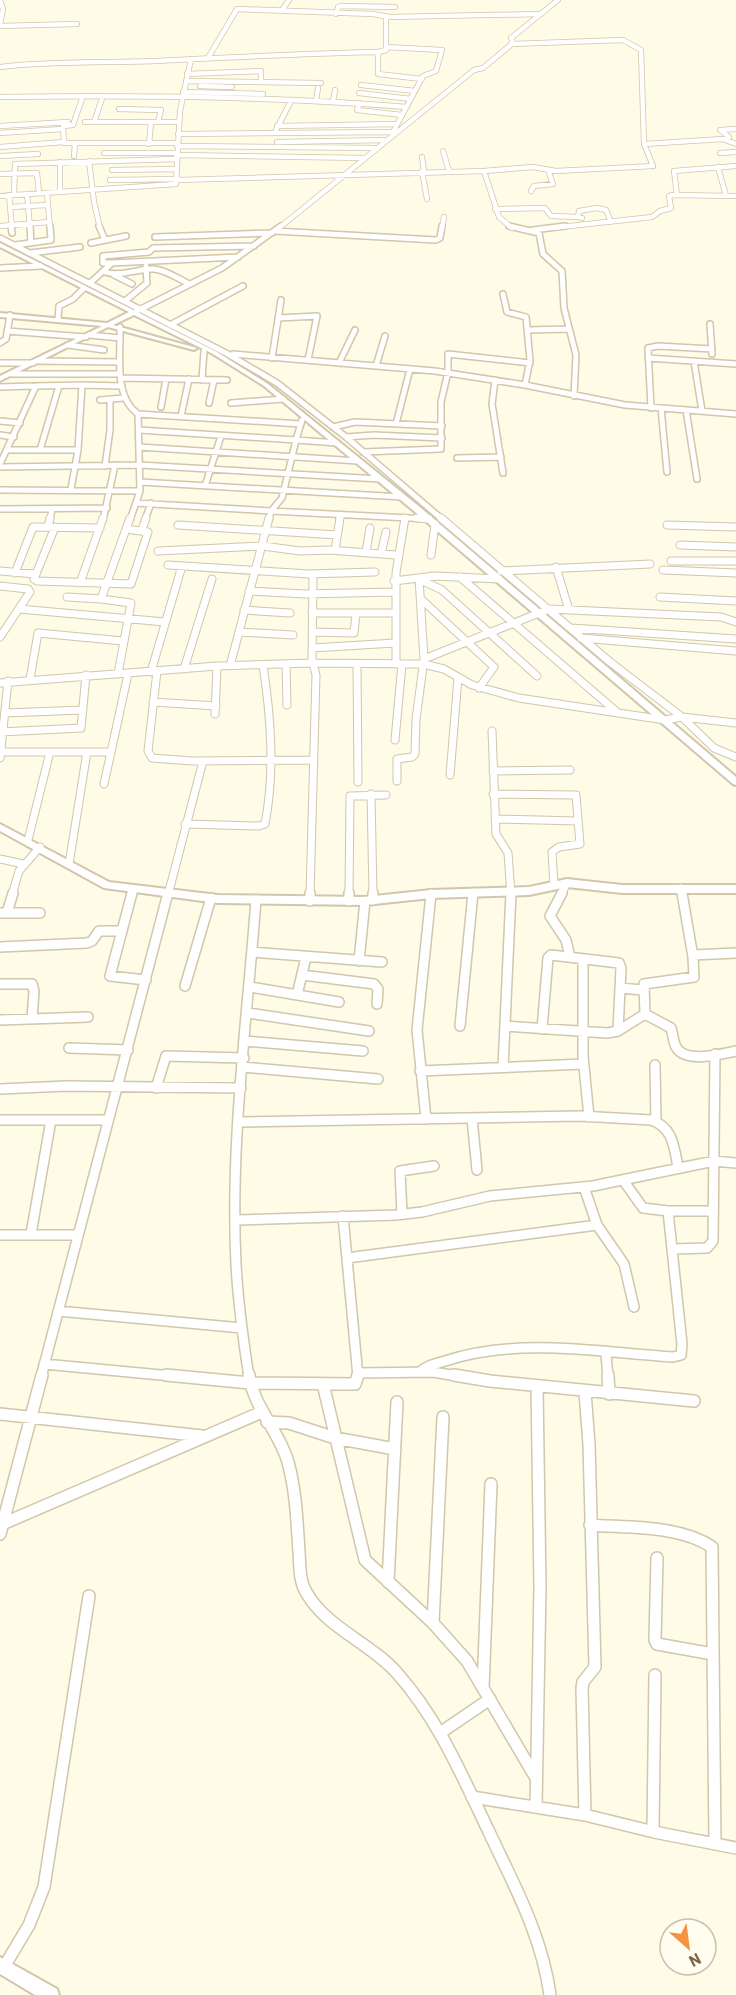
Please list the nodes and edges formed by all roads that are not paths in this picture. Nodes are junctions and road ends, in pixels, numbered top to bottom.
1 (0, 0) edge
2 (259, 0) edge
3 (273, 0) edge
4 (289, 0) edge
5 (375, 0) edge
6 (396, 0) edge
7 (558, 0) edge
8 (374, 7) junction
9 (395, 7) junction
10 (253, 9) junction
11 (267, 9) junction
12 (282, 10) junction
13 (336, 14) junction
14 (373, 14) junction
15 (541, 14) junction
16 (391, 17) junction
17 (77, 24) dead end
18 (0, 25) edge
19 (511, 44) junction
20 (386, 47) junction
21 (378, 52) junction
22 (208, 58) junction
23 (191, 59) junction
24 (0, 67) edge
25 (187, 74) junction
26 (381, 74) junction
27 (422, 78) junction
28 (261, 82) junction
29 (321, 82) dead end
30 (361, 85) dead end
31 (184, 86) junction
32 (369, 86) junction
33 (318, 88) dead end
34 (335, 90) dead end
35 (262, 91) dead end
36 (415, 91) junction
37 (358, 93) dead end
38 (83, 96) junction
39 (102, 96) junction
40 (0, 98) edge
41 (122, 99) junction
42 (411, 99) junction
43 (181, 100) junction
44 (291, 101) junction
45 (316, 101) junction
46 (333, 101) junction
47 (360, 103) junction
48 (406, 107) junction
49 (119, 109) junction
50 (141, 109) junction
51 (402, 115) junction
52 (74, 122) junction
53 (85, 122) dead end
54 (94, 122) junction
55 (116, 122) junction
56 (136, 122) junction
57 (151, 122) junction
58 (158, 122) junction
59 (179, 122) junction
60 (397, 124) junction
61 (353, 125) junction
62 (0, 126) edge
63 (277, 126) junction
64 (63, 129) junction
65 (736, 129) edge
66 (353, 132) junction
67 (393, 132) junction
68 (0, 133) edge
69 (275, 133) junction
70 (178, 134) junction
71 (209, 134) junction
72 (736, 137) edge
73 (729, 138) junction
74 (389, 139) junction
75 (63, 140) junction
76 (723, 140) junction
77 (0, 141) edge
78 (54, 143) junction
79 (75, 144) junction
80 (149, 144) junction
81 (644, 144) junction
82 (736, 144) edge
83 (177, 145) junction
84 (272, 145) junction
85 (205, 146) junction
86 (0, 147) edge
87 (376, 148) junction
88 (443, 151) dead end
89 (736, 152) edge
90 (105, 153) dead end
91 (720, 153) dead end
92 (38, 154) dead end
93 (54, 155) dead end
94 (0, 156) edge
95 (74, 156) dead end
96 (176, 156) junction
97 (269, 156) junction
98 (422, 157) dead end
99 (365, 158) junction
100 (89, 161) junction
101 (112, 161) junction
102 (60, 162) junction
103 (38, 163) junction
104 (736, 166) edge
105 (718, 167) junction
106 (177, 169) junction
107 (112, 170) junction
108 (548, 170) junction
109 (423, 171) junction
110 (449, 171) junction
111 (484, 171) junction
112 (37, 173) junction
113 (0, 174) edge
114 (14, 174) junction
115 (344, 175) junction
116 (178, 179) junction
117 (110, 180) junction
118 (110, 189) junction
119 (92, 190) junction
120 (531, 191) dead end
121 (60, 192) junction
122 (39, 193) junction
123 (47, 193) junction
124 (27, 194) junction
125 (12, 195) junction
126 (677, 195) junction
127 (726, 195) junction
128 (0, 196) edge
129 (736, 196) edge
130 (427, 199) dead end
131 (47, 205) junction
132 (29, 206) junction
133 (10, 207) junction
134 (495, 209) junction
135 (444, 217) dead end
136 (578, 217) junction
137 (49, 222) junction
138 (611, 222) junction
139 (30, 224) junction
140 (593, 224) junction
141 (12, 225) junction
142 (0, 226) edge
143 (533, 230) junction
144 (274, 232) junction
145 (12, 233) dead end
146 (126, 236) dead end
147 (155, 237) dead end
148 (0, 238) edge
149 (105, 240) junction
150 (31, 243) junction
151 (91, 243) dead end
152 (0, 245) edge
153 (14, 245) junction
154 (254, 246) junction
155 (80, 247) dead end
156 (196, 248) junction
157 (29, 253) junction
158 (238, 257) junction
159 (195, 258) junction
160 (145, 260) junction
161 (112, 262) junction
162 (41, 266) junction
163 (0, 268) edge
164 (146, 270) junction
165 (105, 272) junction
166 (114, 275) junction
167 (69, 276) junction
168 (132, 284) dead end
169 (189, 284) junction
170 (87, 286) junction
171 (243, 286) dead end
172 (503, 294) dead end
173 (281, 300) dead end
174 (124, 301) junction
175 (136, 311) junction
176 (0, 315) edge
177 (10, 315) junction
178 (278, 318) junction
179 (58, 319) junction
180 (170, 324) junction
181 (710, 324) dead end
182 (110, 325) junction
183 (120, 327) junction
184 (568, 329) junction
185 (355, 330) dead end
186 (528, 330) junction
187 (4, 334) edge
188 (87, 336) junction
189 (385, 336) dead end
190 (120, 338) junction
191 (0, 343) edge
192 (68, 345) junction
193 (712, 349) junction
194 (104, 350) dead end
195 (204, 351) junction
196 (220, 353) junction
197 (272, 358) junction
198 (648, 358) junction
199 (308, 360) junction
200 (694, 361) junction
201 (34, 362) junction
202 (120, 362) junction
203 (712, 362) junction
204 (0, 363) edge
205 (339, 363) junction
206 (530, 363) junction
207 (736, 364) edge
208 (376, 366) junction
209 (410, 369) junction
210 (447, 372) junction
211 (11, 374) junction
212 (121, 376) junction
213 (1, 378) edge
214 (166, 379) junction
215 (189, 379) junction
216 (202, 380) junction
217 (214, 380) junction
218 (227, 380) dead end
219 (495, 380) junction
220 (82, 385) junction
221 (525, 385) junction
222 (34, 386) junction
223 (59, 386) junction
224 (122, 386) junction
225 (0, 387) edge
226 (574, 396) junction
227 (123, 398) junction
228 (110, 399) junction
229 (283, 399) junction
230 (100, 400) dead end
231 (209, 403) dead end
232 (231, 403) dead end
233 (161, 407) dead end
234 (651, 408) junction
235 (660, 408) junction
236 (686, 410) junction
237 (702, 411) junction
238 (138, 414) junction
239 (736, 414) edge
240 (181, 416) junction
241 (302, 420) junction
242 (0, 421) edge
243 (20, 423) junction
244 (396, 424) junction
245 (442, 426) junction
246 (329, 429) junction
247 (139, 430) junction
248 (0, 435) edge
249 (221, 436) junction
250 (14, 437) junction
251 (346, 437) junction
252 (442, 438) junction
253 (296, 440) junction
254 (337, 443) junction
255 (139, 447) junction
256 (7, 450) junction
257 (40, 450) junction
258 (78, 450) junction
259 (216, 452) junction
260 (363, 452) junction
261 (292, 457) junction
262 (501, 457) junction
263 (457, 458) dead end
264 (358, 461) junction
265 (1, 462) edge
266 (76, 465) junction
267 (105, 465) junction
268 (115, 465) junction
269 (140, 465) junction
270 (210, 468) junction
271 (667, 472) dead end
272 (503, 473) dead end
273 (288, 474) junction
274 (380, 479) junction
275 (697, 479) dead end
276 (140, 482) junction
277 (205, 486) junction
278 (71, 489) junction
279 (0, 490) edge
280 (111, 490) junction
281 (140, 491) junction
282 (284, 491) junction
283 (402, 497) junction
284 (136, 503) junction
285 (151, 503) junction
286 (0, 508) edge
287 (107, 508) junction
288 (51, 509) junction
289 (271, 512) junction
290 (340, 515) junction
291 (405, 518) junction
292 (436, 521) junction
293 (178, 525) dead end
294 (667, 525) dead end
295 (51, 527) junction
296 (736, 527) edge
297 (100, 528) junction
298 (370, 528) dead end
299 (126, 529) junction
300 (142, 530) junction
301 (267, 530) junction
302 (386, 532) dead end
303 (337, 535) junction
304 (680, 545) dead end
305 (262, 546) junction
306 (736, 547) edge
307 (158, 550) dead end
308 (335, 550) junction
309 (366, 552) junction
310 (381, 554) junction
311 (396, 555) junction
312 (431, 555) dead end
313 (671, 561) dead end
314 (736, 561) edge
315 (650, 564) dead end
316 (168, 565) dead end
317 (182, 566) junction
318 (556, 567) junction
319 (663, 570) dead end
320 (256, 571) junction
321 (0, 572) edge
322 (375, 572) dead end
323 (15, 573) junction
324 (736, 573) edge
325 (36, 574) junction
326 (313, 574) junction
327 (500, 575) junction
328 (460, 577) junction
329 (212, 579) dead end
330 (419, 579) junction
331 (394, 581) junction
332 (80, 583) junction
333 (106, 584) junction
334 (1, 588) edge
335 (249, 591) junction
336 (393, 592) junction
337 (313, 594) junction
338 (67, 597) dead end
339 (660, 597) dead end
340 (101, 599) junction
341 (421, 599) junction
342 (736, 601) edge
343 (19, 609) junction
344 (244, 610) junction
345 (569, 610) junction
346 (544, 611) junction
347 (290, 613) dead end
348 (312, 613) junction
349 (356, 613) junction
350 (394, 613) junction
351 (127, 620) junction
352 (165, 622) junction
353 (736, 622) edge
354 (513, 623) junction
355 (571, 628) junction
356 (239, 632) junction
357 (312, 632) junction
358 (491, 632) junction
359 (293, 636) dead end
360 (0, 638) edge
361 (581, 638) junction
362 (736, 639) edge
363 (123, 641) junction
364 (467, 642) junction
365 (395, 643) junction
366 (312, 648) junction
367 (736, 651) edge
368 (424, 662) junction
369 (313, 663) junction
370 (286, 664) junction
371 (357, 664) junction
372 (399, 664) junction
373 (263, 665) junction
374 (217, 666) junction
375 (230, 666) junction
376 (184, 669) junction
377 (154, 671) junction
378 (118, 674) junction
379 (128, 674) junction
380 (86, 675) junction
381 (537, 676) dead end
382 (458, 678) junction
383 (30, 679) junction
384 (4, 682) edge
385 (479, 688) junction
386 (153, 702) junction
387 (287, 705) dead end
388 (83, 710) junction
389 (215, 710) joint
390 (5, 712) junction
391 (619, 714) junction
392 (673, 719) junction
393 (736, 723) edge
394 (492, 731) dead end
395 (1, 732) edge
396 (395, 740) dead end
397 (0, 752) edge
398 (50, 752) junction
399 (87, 752) junction
400 (111, 752) junction
401 (0, 758) edge
402 (736, 758) edge
403 (312, 760) junction
404 (203, 761) junction
405 (269, 761) junction
406 (570, 770) dead end
407 (493, 771) junction
408 (450, 775) dead end
409 (397, 781) dead end
410 (358, 782) dead end
411 (736, 782) edge
412 (104, 784) dead end
413 (371, 794) junction
414 (494, 794) junction
415 (386, 795) dead end
416 (495, 819) junction
417 (578, 821) junction
418 (185, 824) junction
419 (0, 827) edge
420 (28, 840) junction
421 (40, 847) junction
422 (0, 859) edge
423 (23, 864) junction
424 (69, 864) junction
425 (567, 883) junction
426 (554, 885) junction
427 (681, 888) junction
428 (736, 888) edge
429 (133, 890) junction
430 (511, 892) junction
431 (473, 893) junction
432 (167, 894) junction
433 (431, 894) junction
434 (211, 898) junction
435 (256, 900) junction
436 (369, 900) junction
437 (310, 901) junction
438 (349, 901) junction
439 (4, 913) edge
440 (40, 913) dead end
441 (122, 931) junction
442 (0, 946) edge
443 (252, 952) junction
444 (736, 953) edge
445 (693, 956) junction
446 (306, 957) junction
447 (570, 957) junction
448 (583, 959) junction
449 (359, 961) junction
450 (382, 962) dead end
451 (302, 975) junction
452 (146, 980) junction
453 (0, 984) edge
454 (186, 986) dead end
455 (250, 987) junction
456 (620, 988) junction
457 (643, 990) junction
458 (297, 995) junction
459 (339, 1002) dead end
460 (377, 1004) dead end
461 (248, 1013) junction
462 (645, 1014) junction
463 (88, 1017) dead end
464 (32, 1019) junction
465 (0, 1020) edge
466 (460, 1026) dead end
467 (504, 1026) junction
468 (542, 1029) junction
469 (369, 1031) dead end
470 (618, 1031) junction
471 (583, 1032) junction
472 (245, 1041) junction
473 (69, 1048) dead end
474 (128, 1050) junction
475 (363, 1051) dead end
476 (736, 1051) edge
477 (715, 1054) junction
478 (243, 1062) junction
479 (584, 1064) junction
480 (655, 1065) dead end
481 (503, 1067) junction
482 (420, 1071) junction
483 (378, 1079) dead end
484 (117, 1087) junction
485 (156, 1088) junction
486 (242, 1088) junction
487 (0, 1089) edge
488 (589, 1117) junction
489 (472, 1118) junction
490 (426, 1119) junction
491 (0, 1120) edge
492 (51, 1120) junction
493 (108, 1120) junction
494 (656, 1121) junction
495 (240, 1122) junction
496 (714, 1161) junction
497 (736, 1163) edge
498 (434, 1166) dead end
499 (678, 1167) junction
500 (477, 1170) dead end
501 (623, 1180) junction
502 (584, 1187) junction
503 (668, 1211) junction
504 (713, 1211) junction
505 (402, 1214) junction
506 (343, 1216) junction
507 (237, 1220) junction
508 (597, 1225) junction
509 (31, 1234) junction
510 (0, 1235) edge
511 (78, 1235) junction
512 (672, 1249) junction
513 (347, 1258) junction
514 (634, 1307) dead end
515 (58, 1311) junction
516 (243, 1328) junction
517 (606, 1354) junction
518 (44, 1364) junction
519 (420, 1372) junction
520 (358, 1373) junction
521 (250, 1383) junction
522 (323, 1384) junction
523 (537, 1386) junction
524 (585, 1392) junction
525 (609, 1394) junction
526 (694, 1401) dead end
527 (397, 1402) dead end
528 (0, 1414) edge
529 (31, 1416) junction
530 (265, 1417) junction
531 (443, 1417) dead end
532 (205, 1437) junction
533 (335, 1438) junction
534 (395, 1449) junction
535 (491, 1484) dead end
536 (590, 1525) junction
537 (1, 1528) edge
538 (657, 1558) dead end
539 (388, 1582) junction
540 (89, 1596) dead end
541 (434, 1623) junction
542 (713, 1654) junction
543 (655, 1675) dead end
544 (487, 1694) junction
545 (440, 1732) junction
546 (536, 1778) junction
547 (472, 1797) junction
548 (536, 1807) junction
549 (585, 1815) junction
550 (653, 1832) junction
551 (715, 1844) junction
552 (736, 1848) edge
553 (2, 1966) edge
554 (51, 1995) edge
555 (550, 1995) edge

1 - 18 street
2 - 10 street
3 - 11 street
4 - 12 street
5 - 8 street
6 - 9 street
7 - 15 street
8 - 9 street
8 - 13 street
8 - 14 street
9 - 16 street
10 - 11 street
10 - 22 street
11 - 12 street
12 - 13 street
13 - 14 street
14 - 16 street
15 - 16 street
15 - 19 street
16 - 20 street
17 - 18 street
19 - 74 street
19 - 81 street
20 - 21 street
20 - 27 street
21 - 22 street
21 - 26 street
22 - 23 street
23 - 24 street
23 - 25 street
25 - 28 street
25 - 31 street
26 - 27 street
26 - 32 street
27 - 36 street
28 - 29 street
28 - 31 street
30 - 32 street
31 - 35 street
31 - 43 street
32 - 36 street
33 - 45 street
34 - 46 street
36 - 42 street
37 - 42 street
38 - 39 street
38 - 40 street
38 - 52 street
39 - 41 street
39 - 54 street
41 - 43 street
41 - 49 street
42 - 48 street
43 - 44 street
43 - 59 street
44 - 45 street
44 - 63 street
45 - 46 street
46 - 47 street
47 - 48 street
47 - 51 street
48 - 51 street
49 - 50 street
49 - 55 street
50 - 56 street
50 - 58 street
51 - 60 street
52 - 62 street
52 - 64 street
53 - 54 street
54 - 55 street
55 - 56 street
56 - 57 street
57 - 58 street
57 - 80 street
58 - 59 street
59 - 70 street
60 - 61 street
60 - 67 street
61 - 63 street
61 - 66 street
63 - 69 street
64 - 68 street
64 - 75 street
65 - 73 street
66 - 67 street
66 - 69 street
67 - 74 street
69 - 71 street
69 - 84 street
70 - 71 street
70 - 83 street
71 - 85 street
72 - 73 street
73 - 76 street
74 - 84 street
74 - 87 street
75 - 77 street
75 - 78 street
75 - 79 street
76 - 81 street
76 - 82 street
78 - 86 street
78 - 93 street
79 - 80 street
79 - 95 street
80 - 83 street
81 - 108 street
83 - 85 street
83 - 96 street
84 - 85 street
84 - 87 street
84 - 97 street
87 - 99 street
88 - 110 street
89 - 91 street
90 - 96 street
92 - 94 street
96 - 97 street
96 - 101 street
96 - 106 street
97 - 99 street
98 - 109 street
99 - 115 street
100 - 101 street
100 - 102 street
100 - 119 street
101 - 107 street
102 - 103 street
102 - 121 street
103 - 112 street
103 - 114 street
104 - 105 street
105 - 126 street
105 - 127 street
106 - 107 street
106 - 116 street
107 - 117 street
108 - 111 street
108 - 120 street
109 - 110 street
109 - 115 street
109 - 130 street
110 - 111 street
111 - 134 street
112 - 114 street
112 - 122 street
113 - 114 street
114 - 125 street
115 - 116 street
115 - 144 street
116 - 117 street
116 - 118 street
117 - 118 street
118 - 119 street
119 - 121 street
119 - 149 street
121 - 123 street
122 - 123 street
122 - 124 street
123 - 131 street
124 - 125 street
124 - 132 street
125 - 128 street
125 - 133 street
126 - 127 street
126 - 138 street
127 - 129 street
131 - 132 street
131 - 137 street
132 - 133 street
132 - 139 street
133 - 141 street
134 - 136 street
134 - 143 street
135 - 144 street
136 - 138 street
136 - 140 street
137 - 139 street
137 - 150 street
138 - 140 street
139 - 141 street
139 - 150 street
140 - 143 street
141 - 142 street
141 - 145 street
143 - 184 street
144 - 147 street
144 - 154 street
146 - 149 street
148 - 153 street
149 - 151 street
150 - 153 street
152 - 162 street
153 - 157 street
154 - 156 street
154 - 158 street
155 - 157 street
156 - 159 street
156 - 161 street
157 - 167 street
158 - 159 street
158 - 169 street
159 - 160 street
160 - 161 street
160 - 164 street
161 - 165 street
162 - 163 street
162 - 167 street
164 - 166 street
164 - 169 street
164 - 174 street
165 - 166 street
165 - 170 street
166 - 168 street
167 - 170 street
169 - 175 street
170 - 174 street
170 - 175 street
170 - 179 street
171 - 180 street
172 - 186 street
173 - 178 street
174 - 175 street
175 - 180 street
175 - 182 street
175 - 196 street
176 - 177 street
177 - 179 street
177 - 187 street
178 - 197 street
178 - 199 street
179 - 182 street
180 - 196 street
181 - 193 street
182 - 183 street
182 - 188 street
183 - 190 street
183 - 195 street
184 - 186 street
184 - 226 street
185 - 205 street
186 - 206 street
187 - 188 street
187 - 191 street
188 - 190 street
188 - 192 street
189 - 208 street
190 - 202 street
192 - 194 street
192 - 201 street
193 - 198 street
193 - 203 street
195 - 196 street
195 - 216 street
196 - 197 street
196 - 229 street
196 - 246 street
197 - 199 street
198 - 200 street
198 - 234 street
199 - 205 street
200 - 203 street
200 - 237 street
201 - 202 street
201 - 204 street
201 - 211 street
202 - 212 street
203 - 207 street
205 - 208 street
206 - 210 street
206 - 221 street
208 - 209 street
209 - 210 street
209 - 244 street
210 - 219 street
210 - 245 street
211 - 212 street
211 - 213 street
212 - 214 street
212 - 224 street
214 - 215 street
214 - 233 street
215 - 216 street
215 - 240 street
216 - 217 street
217 - 218 street
217 - 231 street
219 - 221 street
219 - 262 street
220 - 223 street
220 - 224 street
220 - 258 street
221 - 226 street
222 - 223 street
222 - 225 street
222 - 243 street
223 - 257 street
224 - 227 street
226 - 234 street
227 - 228 street
227 - 238 street
228 - 230 street
228 - 267 street
229 - 232 street
229 - 241 street
234 - 235 street
235 - 236 street
235 - 271 street
236 - 237 street
236 - 275 street
237 - 239 street
238 - 240 street
238 - 247 street
240 - 241 street
241 - 246 street
241 - 253 street
242 - 243 street
243 - 250 street
244 - 245 street
244 - 246 street
245 - 252 street
246 - 251 street
246 - 254 street
247 - 249 street
247 - 255 street
248 - 250 street
249 - 253 street
249 - 259 street
250 - 256 street
251 - 252 street
251 - 260 street
252 - 260 street
253 - 254 street
253 - 261 street
254 - 264 street
255 - 259 street
255 - 269 street
256 - 257 street
256 - 265 street
257 - 258 street
258 - 266 street
259 - 261 street
259 - 270 street
260 - 292 street
261 - 264 street
261 - 273 street
262 - 263 street
262 - 272 street
264 - 274 street
265 - 266 street
266 - 267 street
266 - 278 street
267 - 268 street
268 - 269 street
268 - 280 street
269 - 270 street
269 - 276 street
270 - 273 street
270 - 277 street
273 - 274 street
273 - 282 street
274 - 283 street
276 - 277 street
276 - 281 street
277 - 282 street
278 - 279 street
278 - 280 street
280 - 281 street
280 - 287 street
281 - 284 street
282 - 283 street
282 - 289 street
283 - 292 street
284 - 285 street
284 - 299 street
285 - 289 street
285 - 300 street
286 - 288 street
287 - 288 street
287 - 297 street
288 - 295 street
289 - 290 street
289 - 301 street
290 - 291 street
290 - 303 street
291 - 292 street
291 - 311 street
292 - 312 street
292 - 327 street
293 - 301 street
294 - 296 street
295 - 297 street
295 - 323 street
295 - 325 street
297 - 332 street
298 - 309 street
299 - 300 street
299 - 333 street
300 - 333 street
301 - 303 street
301 - 305 street
302 - 310 street
303 - 308 street
304 - 306 street
305 - 307 street
305 - 308 street
305 - 320 street
308 - 309 street
309 - 310 street
310 - 311 street
311 - 331 street
313 - 314 street
315 - 318 street
316 - 317 street
317 - 320 street
317 - 352 street
318 - 327 street
318 - 345 street
319 - 324 street
320 - 326 street
320 - 335 street
321 - 323 street
322 - 326 street
323 - 325 street
325 - 332 street
326 - 337 street
327 - 328 street
327 - 346 street
328 - 330 street
328 - 354 street
329 - 376 street
330 - 331 street
330 - 341 street
330 - 358 street
331 - 336 street
332 - 333 street
333 - 340 street
334 - 343 street
335 - 337 street
335 - 344 street
336 - 337 street
336 - 350 street
337 - 348 street
338 - 340 street
339 - 342 street
340 - 351 street
341 - 364 street
341 - 368 street
343 - 351 street
343 - 360 street
344 - 347 street
344 - 356 street
345 - 346 street
345 - 353 street
346 - 354 street
346 - 355 street
346 - 392 street
348 - 349 street
348 - 357 street
349 - 350 street
349 - 357 street
350 - 365 street
351 - 352 street
351 - 363 street
352 - 377 street
354 - 358 street
354 - 391 street
355 - 361 street
355 - 362 street
356 - 359 street
356 - 375 street
357 - 366 street
358 - 364 street
358 - 381 street
361 - 367 street
361 - 392 street
363 - 378 street
363 - 383 street
364 - 368 street
364 - 385 street
365 - 366 street
365 - 372 street
366 - 369 street
368 - 372 street
368 - 382 street
368 - 409 street
369 - 370 street
369 - 371 street
369 - 403 street
370 - 373 street
370 - 387 street
371 - 372 street
371 - 410 street
372 - 396 street
373 - 375 street
373 - 405 street
374 - 375 street
374 - 376 street
374 - 389 street
376 - 377 street
377 - 379 street
377 - 386 street
378 - 379 street
378 - 380 street
379 - 400 street
380 - 383 street
380 - 388 street
382 - 385 street
382 - 408 street
383 - 384 street
384 - 390 street
385 - 391 street
386 - 389 street
386 - 404 street
388 - 390 street
388 - 395 street
390 - 395 street
391 - 392 street
392 - 393 street
392 - 402 street
392 - 411 street
394 - 407 street
395 - 397 street
397 - 398 street
397 - 401 street
398 - 399 street
398 - 420 street
399 - 400 street
399 - 424 street
400 - 412 street
403 - 405 street
403 - 437 street
404 - 405 street
404 - 418 street
405 - 418 street
406 - 407 street
407 - 414 street
413 - 415 street
413 - 436 street
413 - 438 street
414 - 416 street
414 - 417 street
416 - 417 street
416 - 430 street
417 - 426 street
418 - 432 street
419 - 420 street
420 - 421 street
421 - 423 street
421 - 424 street
422 - 423 street
423 - 439 street
424 - 429 street
425 - 426 street
425 - 427 street
425 - 447 street
426 - 430 street
427 - 428 street
427 - 445 street
429 - 432 street
429 - 441 street
430 - 431 street
430 - 467 street
431 - 433 street
431 - 466 street
432 - 434 street
432 - 452 street
433 - 436 street
433 - 482 street
434 - 435 street
434 - 454 street
435 - 437 street
435 - 443 street
436 - 438 street
436 - 449 street
437 - 438 street
439 - 440 street
441 - 442 street
441 - 452 street
443 - 446 street
443 - 455 street
444 - 445 street
445 - 457 street
446 - 449 street
446 - 451 street
447 - 448 street
447 - 468 street
448 - 456 street
448 - 471 street
449 - 450 street
451 - 458 street
451 - 460 street
452 - 474 street
453 - 464 street
455 - 458 street
455 - 461 street
456 - 457 street
456 - 470 street
457 - 462 street
458 - 459 street
461 - 469 street
461 - 472 street
462 - 470 street
462 - 477 street
463 - 464 street
464 - 465 street
467 - 468 street
467 - 481 street
468 - 471 street
470 - 471 street
471 - 479 street
472 - 475 street
472 - 478 street
473 - 474 street
474 - 484 street
476 - 477 street
477 - 496 street
478 - 483 street
478 - 485 street
478 - 486 street
479 - 481 street
479 - 488 street
480 - 494 street
481 - 482 street
482 - 490 street
484 - 485 street
484 - 487 street
484 - 493 street
485 - 486 street
486 - 495 street
488 - 489 street
488 - 494 street
489 - 490 street
489 - 500 street
490 - 495 street
491 - 492 street
492 - 493 street
492 - 509 street
493 - 511 street
494 - 499 street
495 - 507 street
496 - 497 street
496 - 499 street
496 - 504 street
498 - 505 street
499 - 501 street
501 - 502 street
501 - 503 street
502 - 505 street
502 - 508 street
503 - 504 street
503 - 512 street
504 - 512 street
505 - 506 street
506 - 507 street
506 - 513 street
507 - 516 street
508 - 513 street
508 - 514 street
509 - 510 street
509 - 511 street
511 - 515 street
512 - 517 street
513 - 520 street
515 - 516 street
515 - 518 street
516 - 521 street
517 - 519 street
517 - 525 street
518 - 521 street
518 - 529 street
519 - 520 street
519 - 523 street
520 - 522 street
521 - 522 street
521 - 530 street
522 - 533 street
523 - 524 street
523 - 546 street
524 - 525 street
524 - 536 street
525 - 526 street
527 - 534 street
528 - 529 street
529 - 532 street
529 - 537 street
530 - 532 street
530 - 533 street
530 - 545 street
531 - 541 street
532 - 537 street
533 - 534 street
533 - 539 street
534 - 539 street
535 - 544 street
536 - 542 street
536 - 549 street
538 - 542 street
539 - 541 street
540 - 553 street
541 - 544 street
542 - 551 street
543 - 550 street
544 - 545 street
544 - 546 street
545 - 547 street
546 - 548 street
547 - 548 street
547 - 555 street
548 - 549 street
549 - 550 street
550 - 551 street
551 - 552 street
553 - 554 street

